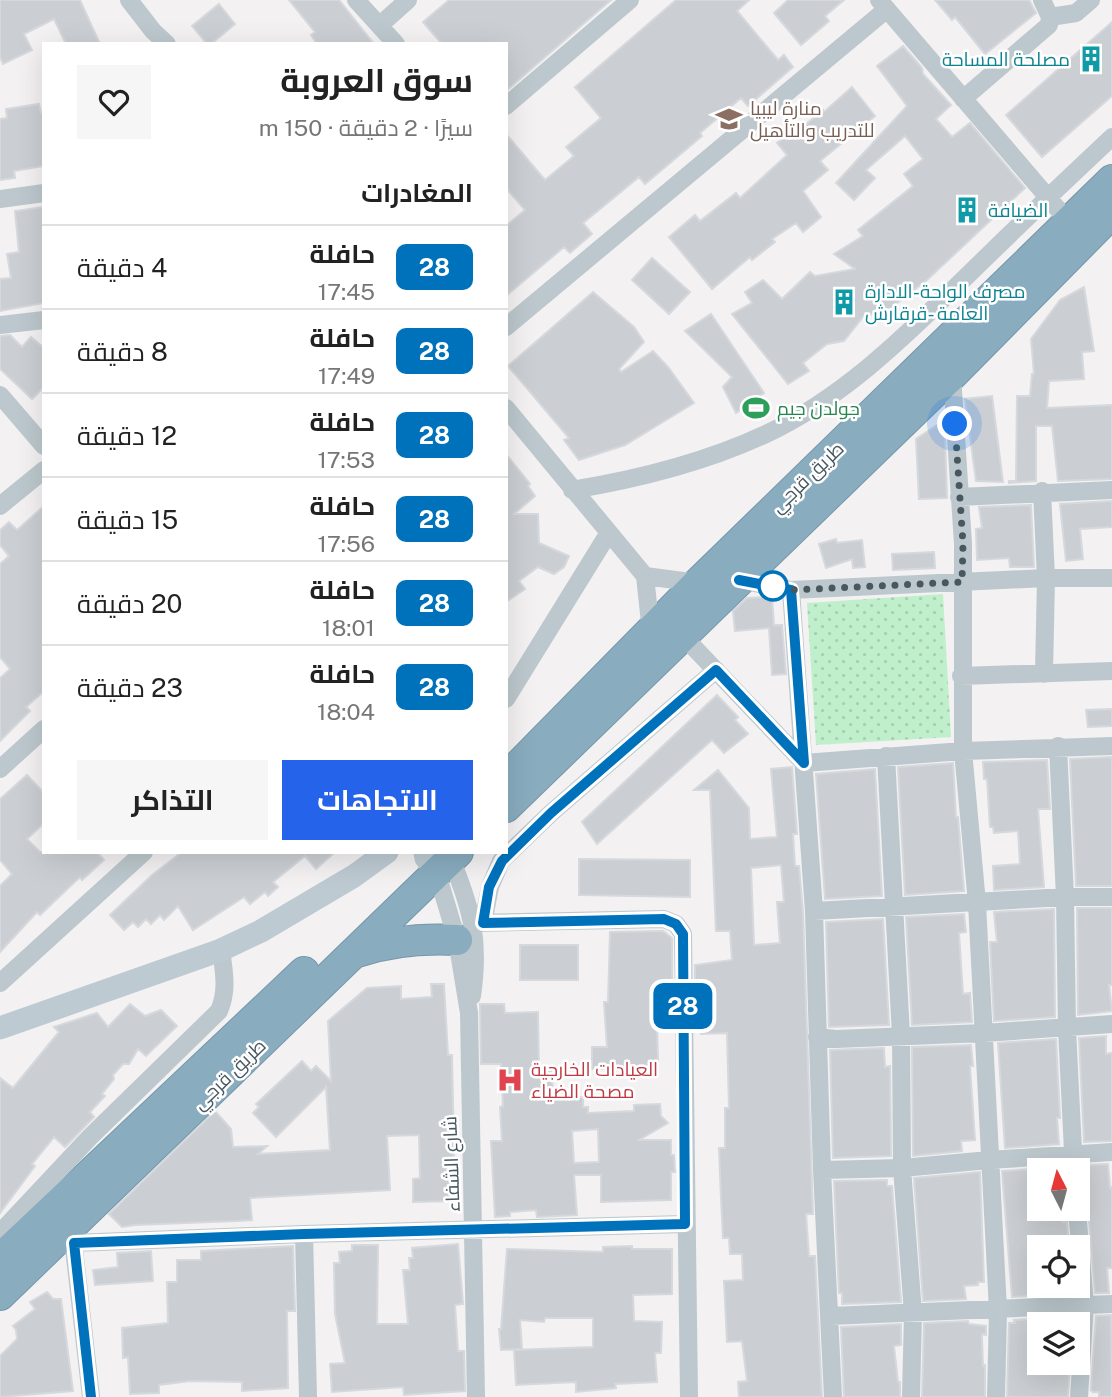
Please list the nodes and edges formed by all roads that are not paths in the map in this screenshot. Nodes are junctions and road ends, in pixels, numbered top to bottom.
1 (129, 0) edge
2 (356, 0) edge
3 (408, 0) edge
4 (630, 0) edge
5 (1042, 0) edge
6 (1091, 0) edge
7 (883, 4) edge
8 (1050, 17) junction
9 (380, 25) junction
10 (152, 38) edge
11 (394, 42) edge
12 (963, 99) junction
13 (508, 104) edge
14 (1112, 136) edge
15 (1112, 180) edge
16 (42, 193) edge
17 (1048, 196) junction
18 (0, 200) edge
19 (1112, 214) edge
20 (1069, 222) junction
21 (42, 320) edge
22 (508, 325) edge
23 (0, 326) edge
24 (952, 374) junction
25 (0, 395) edge
26 (508, 410) edge
27 (42, 444) edge
28 (42, 472) edge
29 (572, 490) junction
30 (1112, 490) edge
31 (1042, 491) junction
32 (959, 497) junction
33 (0, 506) edge
34 (608, 534) junction
35 (645, 576) junction
36 (1046, 578) junction
37 (1112, 578) edge
38 (739, 580) junction
39 (962, 582) junction
40 (698, 583) junction
41 (791, 590) junction
42 (651, 632) junction
43 (683, 636) junction
44 (716, 670) junction
45 (1112, 671) edge
46 (1044, 674) junction
47 (961, 676) junction
48 (508, 696) edge
49 (42, 731) edge
50 (1058, 746) junction
51 (1112, 746) edge
52 (963, 751) junction
53 (886, 756) junction
54 (804, 763) junction
55 (0, 769) edge
56 (533, 795) edge
57 (508, 806) edge
58 (508, 848) edge
59 (142, 854) edge
60 (384, 854) edge
61 (505, 854) edge
62 (439, 857) edge
63 (1065, 897) junction
64 (1112, 897) edge
65 (977, 903) junction
66 (894, 906) junction
67 (814, 911) junction
68 (471, 929) junction
69 (221, 950) junction
70 (353, 953) junction
71 (0, 983) edge
72 (1112, 1024) edge
73 (0, 1028) edge
74 (1068, 1029) junction
75 (984, 1033) junction
76 (901, 1035) junction
77 (817, 1037) junction
78 (1112, 1152) edge
79 (1073, 1158) edge
80 (1090, 1158) edge
81 (989, 1160) junction
82 (1027, 1161) edge
83 (902, 1168) junction
84 (822, 1170) junction
85 (1078, 1222) edge
86 (685, 1224) junction
87 (475, 1229) junction
88 (0, 1233) edge
89 (304, 1234) junction
90 (73, 1235) junction
91 (0, 1259) edge
92 (0, 1295) edge
93 (1112, 1304) edge
94 (1085, 1305) junction
95 (998, 1310) junction
96 (913, 1313) junction
97 (830, 1316) junction
98 (91, 1397) edge
99 (308, 1397) edge
100 (476, 1397) edge
101 (689, 1397) edge
102 (833, 1397) edge
103 (911, 1397) edge
104 (996, 1397) edge
105 (1079, 1397) edge

1 - 10 street
2 - 9 street
3 - 9 street
4 - 13 street
5 - 8 street
6 - 8 street
7 - 12 street
7 - 22 street
8 - 12 street
9 - 11 street
12 - 17 street
14 - 17 street
15 - 20 highway, طريق قرجي
16 - 18 street
17 - 20 street
17 - 29 street
19 - 24 highway, طريق قرجي
20 - 40 highway, طريق قرجي
21 - 23 street
24 - 32 street
24 - 38 highway, طريق قرجي
25 - 27 street
26 - 29 street
28 - 33 street
29 - 34 street
30 - 31 street
31 - 32 street
31 - 36 street
32 - 39 street
34 - 35 street
34 - 48 street
35 - 40 street
35 - 42 street
36 - 37 street
36 - 39 street
36 - 46 street
38 - 41 street
38 - 43 highway, طريق قرجي
39 - 41 street
39 - 47 street
40 - 42 highway, طريق قرجي
41 - 54 street
42 - 56 highway, طريق قرجي
43 - 44 street
43 - 56 highway, طريق قرجي
44 - 54 street
44 - 56 street
45 - 46 street
46 - 47 street
47 - 52 street
49 - 55 street
50 - 51 street
50 - 52 street
50 - 63 street
52 - 53 street
52 - 65 street
53 - 54 street
53 - 66 street
54 - 67 street
56 - 57 highway, طريق قرجي
56 - 58 street
59 - 71 street
60 - 69 main road
61 - 68 street
62 - 68 street, شارع الشفاء
62 - 70 highway, طريق قرجي
62 - 91 highway, طريق قرجي
63 - 64 street
63 - 65 street
63 - 74 street
65 - 66 street
65 - 75 street
66 - 67 street
66 - 76 street
67 - 77 street
68 - 70 highway
68 - 86 street
68 - 87 street, شارع الشفاء
69 - 73 main road
69 - 88 street
70 - 90 highway, طريق قرجي
72 - 74 street
74 - 75 street
74 - 79 street
75 - 76 street
75 - 81 street
76 - 77 street
76 - 83 street
77 - 84 street
78 - 80 street
81 - 82 street
81 - 83 street
81 - 95 street
83 - 84 street
83 - 96 street
84 - 97 street
85 - 94 street
86 - 87 street
86 - 101 street
87 - 89 street
87 - 100 street, شارع الشفاء
89 - 90 street
89 - 99 street
90 - 92 highway, طريق قرجي
90 - 98 street
93 - 94 street
94 - 95 street
94 - 105 street
95 - 96 street
95 - 104 street
96 - 97 street
96 - 103 street
97 - 102 street

